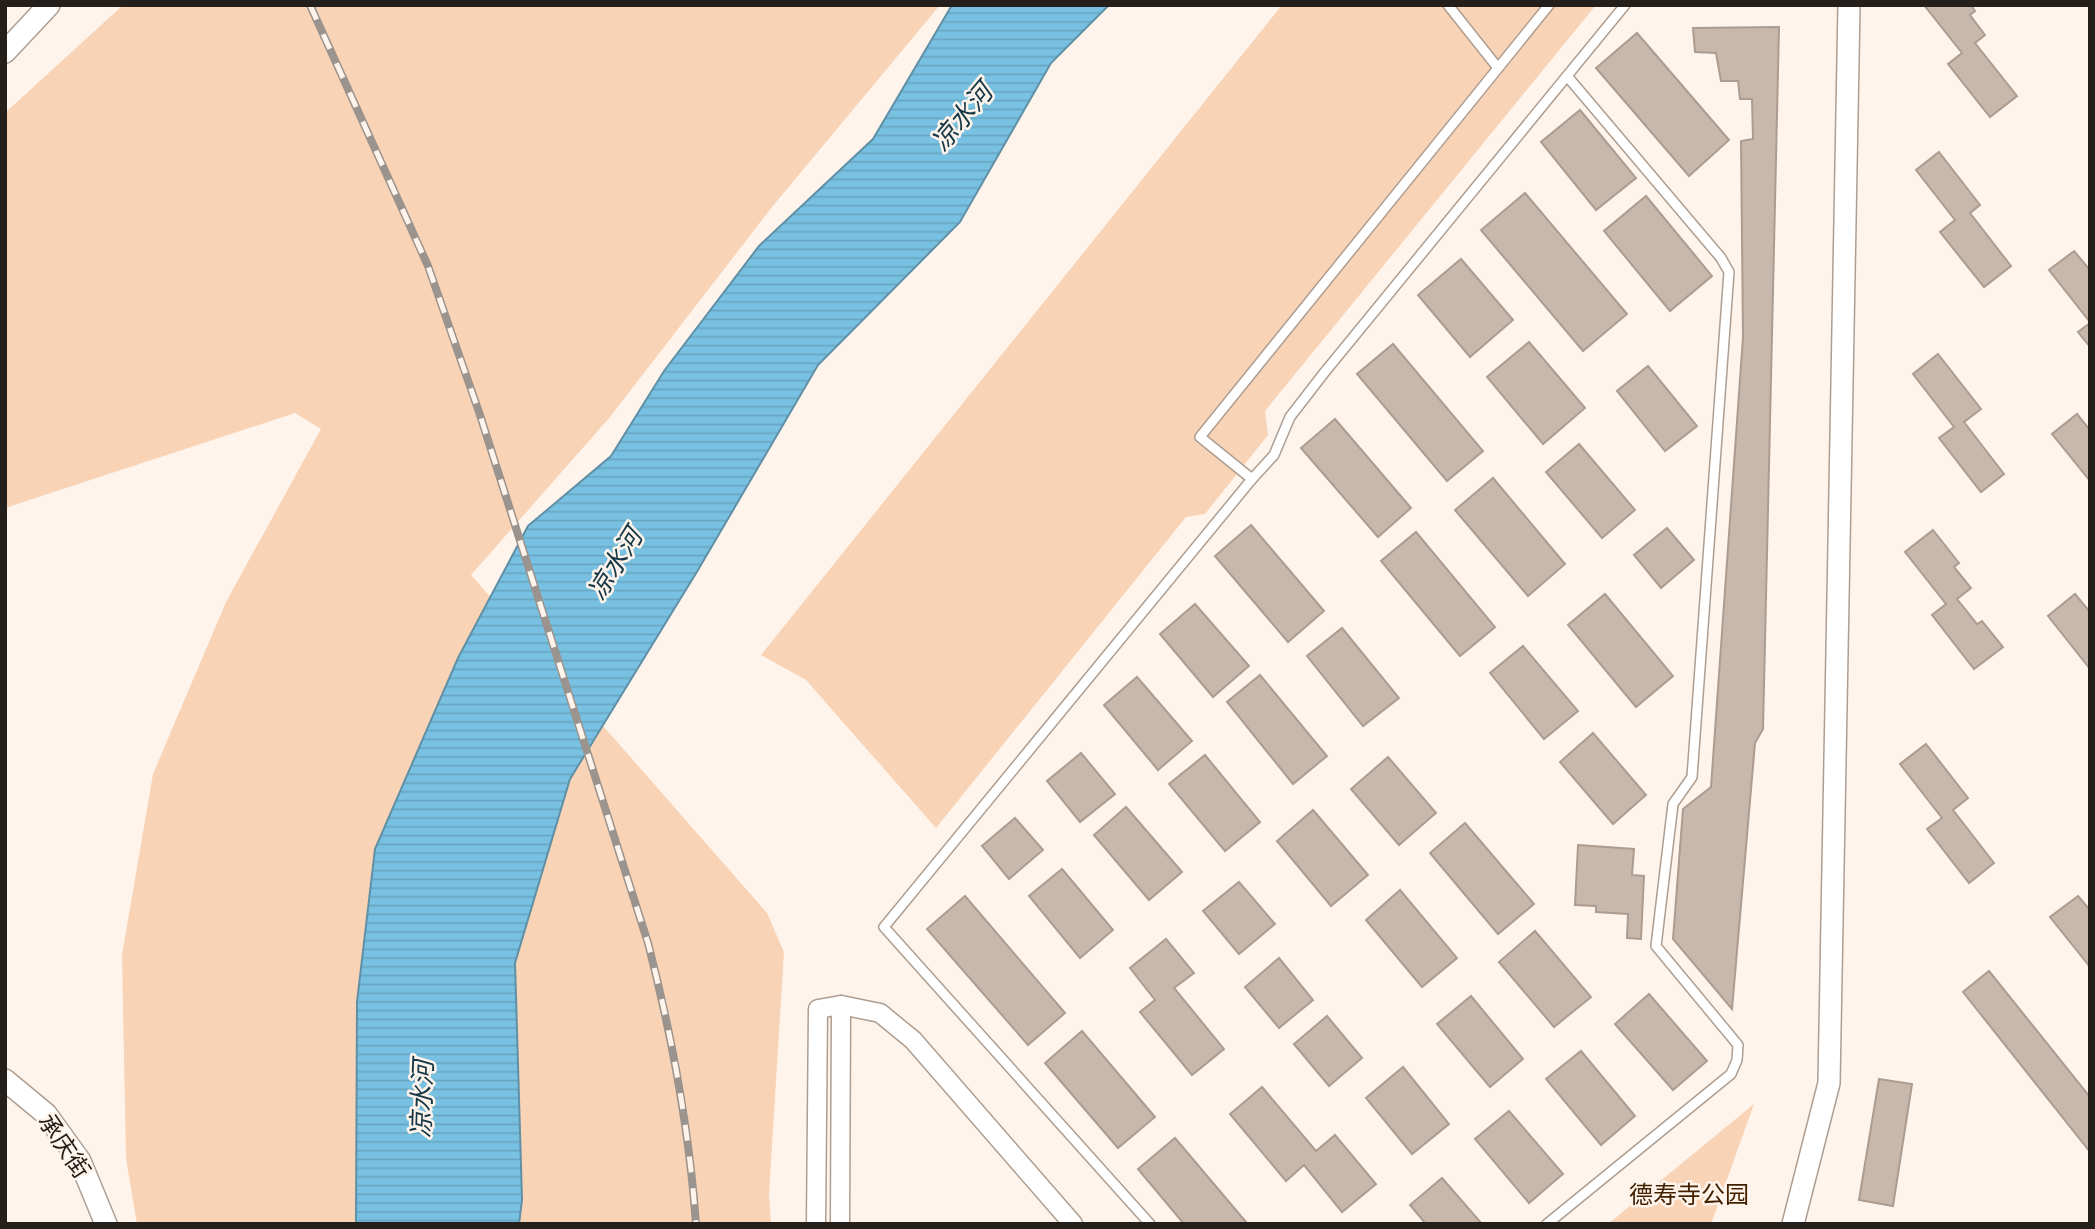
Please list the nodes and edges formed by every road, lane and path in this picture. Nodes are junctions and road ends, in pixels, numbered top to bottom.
1 (49, 5) edge
2 (1448, 5) edge
3 (1549, 5) edge
4 (1625, 5) edge
5 (1849, 5) edge
6 (5, 52) edge
7 (1497, 68) junction
8 (1567, 76) junction
9 (1252, 479) junction
10 (841, 1005) junction
11 (5, 1081) edge
12 (106, 1224) edge
13 (816, 1224) edge
14 (840, 1224) edge
15 (1073, 1224) edge
16 (1150, 1224) edge
17 (1547, 1224) edge
18 (1793, 1224) edge

1 - 6 street
2 - 7 lane
3 - 7 lane
4 - 8 lane
5 - 18 street
7 - 9 lane
8 - 9 lane
8 - 17 lane
9 - 16 lane
10 - 13 street
10 - 14 street
10 - 15 street
11 - 12 street, 承庆街

